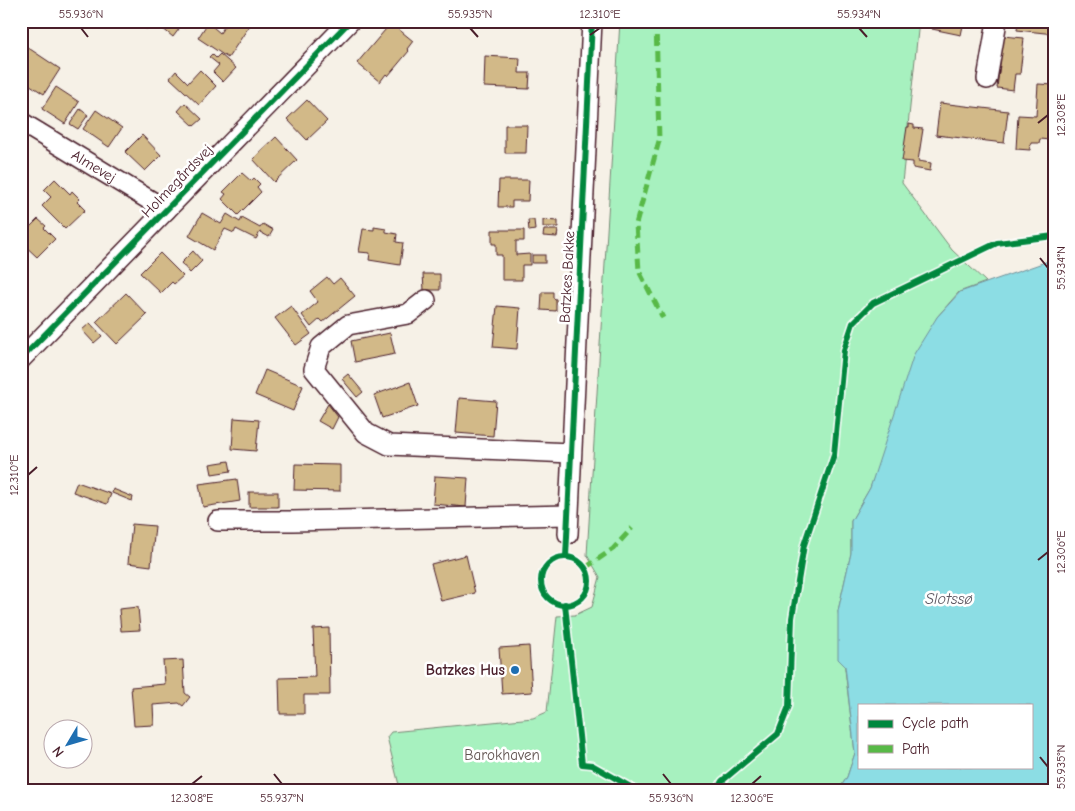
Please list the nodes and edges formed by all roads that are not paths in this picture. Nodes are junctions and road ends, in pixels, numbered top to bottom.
1 (350, 21) edge
2 (592, 21) edge
3 (997, 21) edge
4 (987, 79) dead end
5 (21, 122) edge
6 (166, 210) junction
7 (426, 300) dead end
8 (21, 359) edge
9 (572, 453) junction
10 (568, 515) junction
11 (218, 521) dead end
12 (568, 534) dead end

1 - 6 street, Holmegårdsvej
2 - 9 street, Batzkes Bakke
3 - 4 street
5 - 6 street, Almevej
6 - 8 street, Holmegårdsvej
7 - 9 street
9 - 10 street, Batzkes Bakke
10 - 11 street
10 - 12 street, Batzkes Bakke

